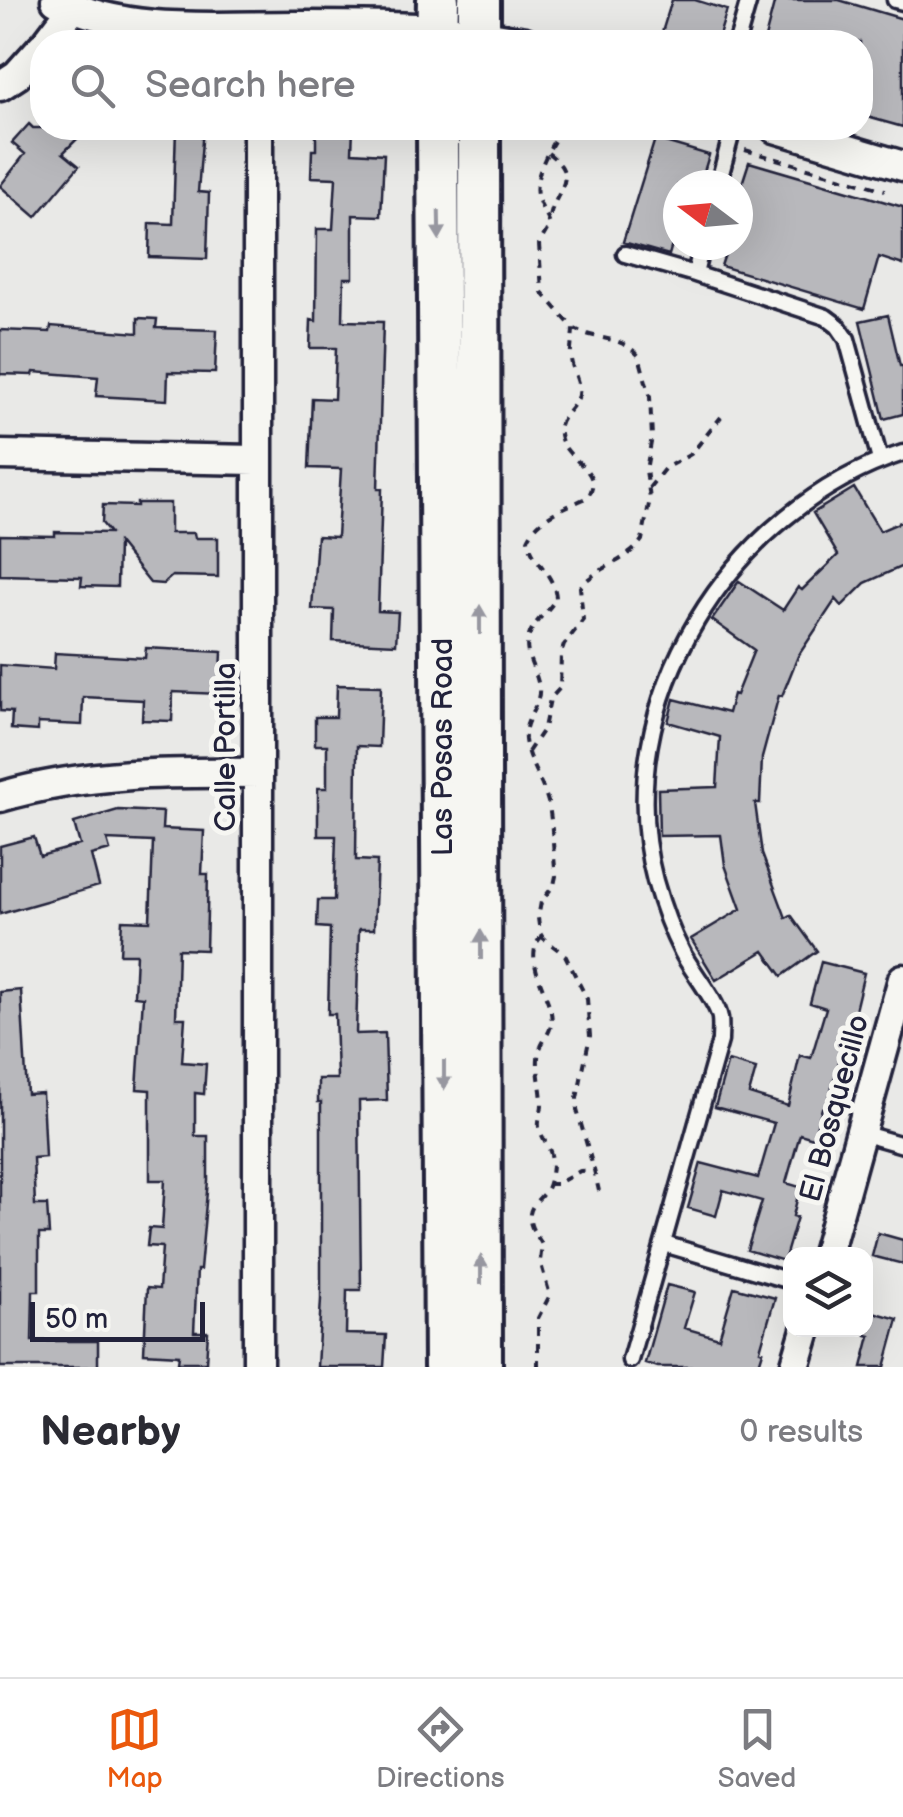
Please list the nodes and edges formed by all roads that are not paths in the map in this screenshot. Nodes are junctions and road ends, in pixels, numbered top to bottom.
1 (749, 0) edge
2 (895, 0) edge
3 (903, 2) edge
4 (64, 4) edge
5 (258, 23) edge
6 (438, 24) edge
7 (479, 26) edge
8 (52, 30) edge
9 (740, 30) edge
10 (30, 61) edge
11 (0, 86) edge
12 (258, 140) edge
13 (438, 140) edge
14 (480, 140) edge
15 (729, 140) edge
16 (815, 140) edge
17 (903, 166) edge
18 (722, 170) edge
19 (624, 254) dead end
20 (698, 260) edge
21 (694, 274) junction
22 (903, 453) edge
23 (0, 455) edge
24 (256, 460) junction
25 (880, 460) junction
26 (258, 773) junction
27 (0, 797) edge
28 (902, 984) edge
29 (860, 1133) junction
30 (903, 1146) edge
31 (664, 1244) junction
32 (829, 1247) edge
33 (783, 1280) edge
34 (804, 1337) edge
35 (630, 1360) dead end
36 (258, 1367) edge
37 (445, 1367) edge
38 (481, 1367) edge
39 (795, 1367) edge

1 - 9 lane
2 - 3 lane
4 - 5 street
4 - 8 street
5 - 6 street
6 - 7 street
10 - 11 street
12 - 24 street, Calle Portilla
13 -> 37 main road, Las Posas Road
38 -> 14 main road, Las Posas Road
15 - 18 lane
16 - 17 street
19 - 21 lane
20 - 21 lane
21 - 25 lane
22 - 25 lane
23 - 24 street
24 - 26 street, Calle Portilla
25 - 31 lane
26 - 27 street
26 - 36 street, Calle Portilla
28 - 29 street, El Bosquecillo
29 - 30 lane
29 - 32 street, El Bosquecillo
31 - 33 lane
31 - 35 lane
34 - 39 street

